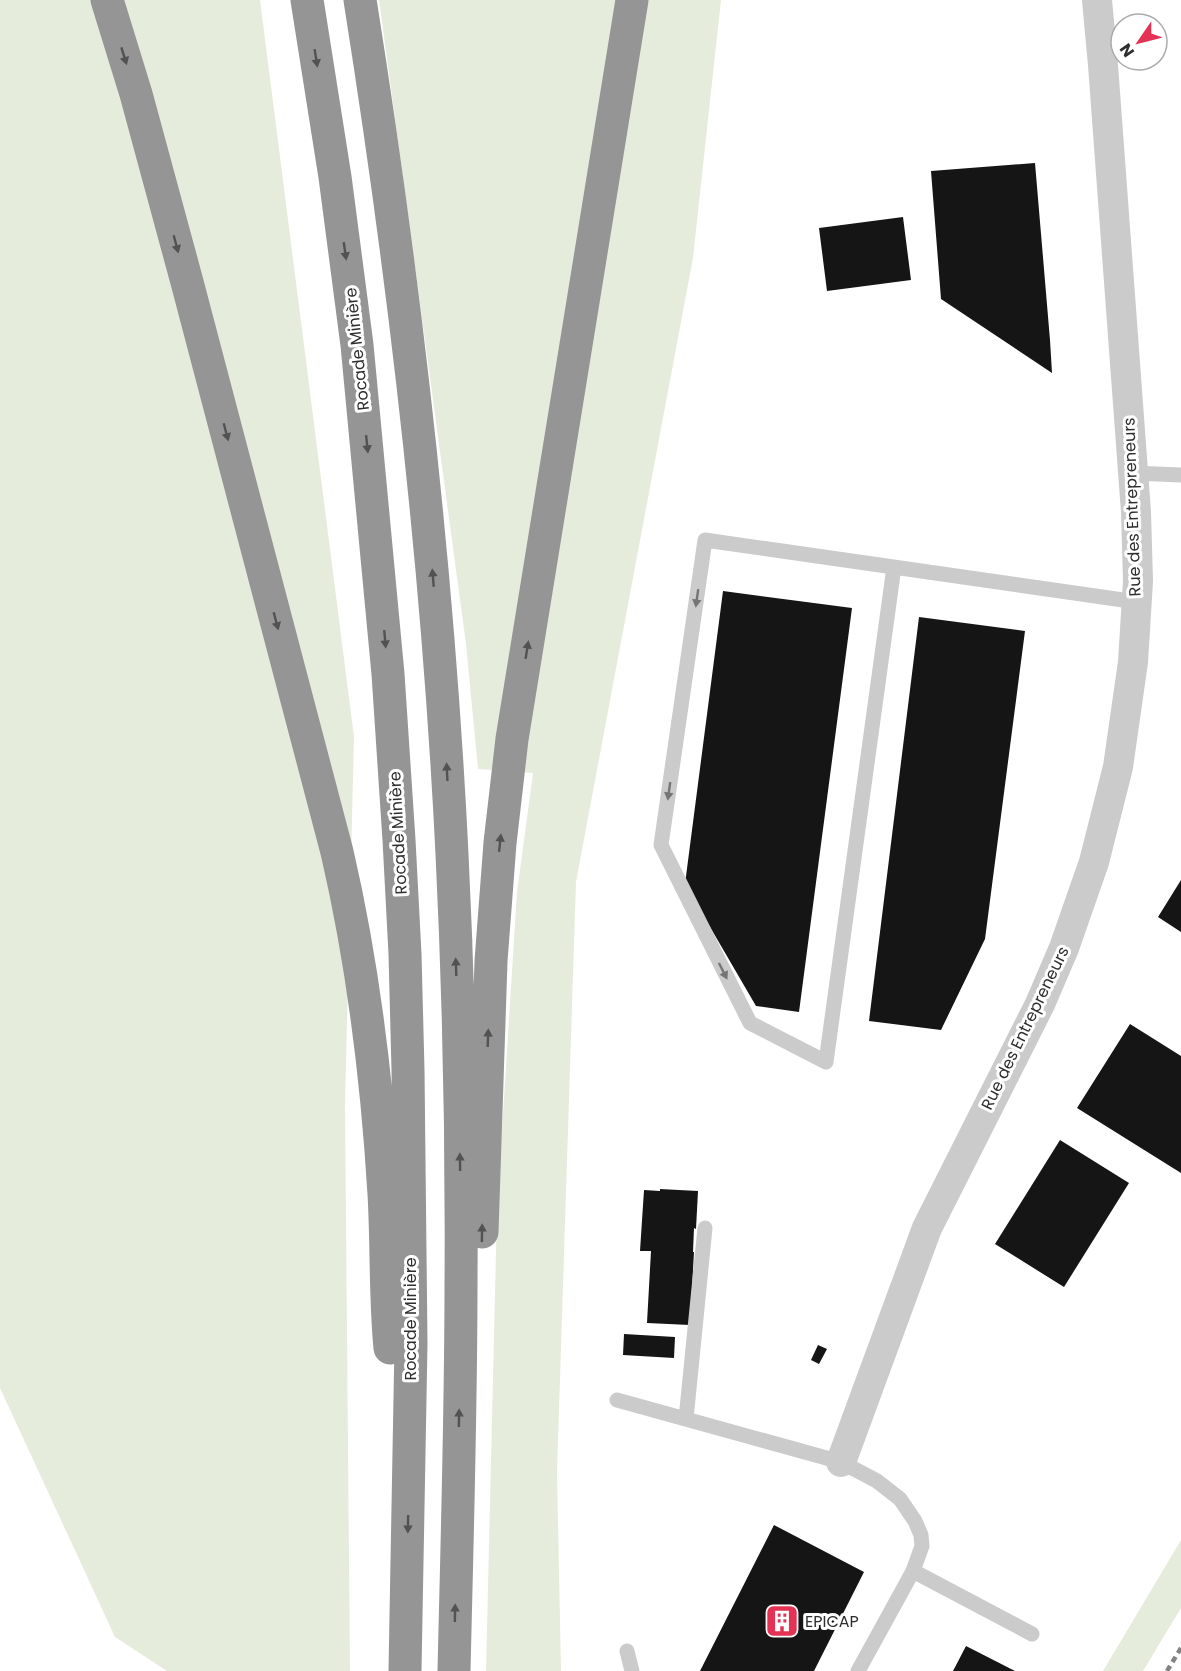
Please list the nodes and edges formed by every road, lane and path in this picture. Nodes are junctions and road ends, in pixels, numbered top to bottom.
1 (107, 0) edge
2 (307, 0) edge
3 (360, 0) edge
4 (632, 0) edge
5 (1097, 0) edge
6 (1133, 473) junction
7 (1181, 475) edge
8 (894, 567) junction
9 (1137, 602) junction
10 (705, 1228) dead end
11 (461, 1284) junction
12 (617, 1400) dead end
13 (686, 1419) junction
14 (841, 1462) junction
15 (410, 1466) junction
16 (913, 1570) junction
17 (1032, 1634) dead end
18 (627, 1651) dead end
19 (405, 1671) edge
20 (454, 1671) edge
21 (633, 1671) edge
22 (858, 1671) edge

1 -> 15 highway
2 -> 15 highway, Rocade Minière
11 -> 3 highway
11 -> 4 highway
5 - 6 street, Rue des Entrepreneurs
6 - 7 lane
6 - 9 street, Rue des Entrepreneurs
8 -> 8 lane
8 - 9 lane
9 - 14 street, Rue des Entrepreneurs
10 - 13 lane
20 -> 11 highway
12 - 13 lane
13 - 14 lane
14 - 16 lane
15 -> 19 highway, Rocade Minière
16 - 17 lane
16 - 22 lane
18 - 21 lane

